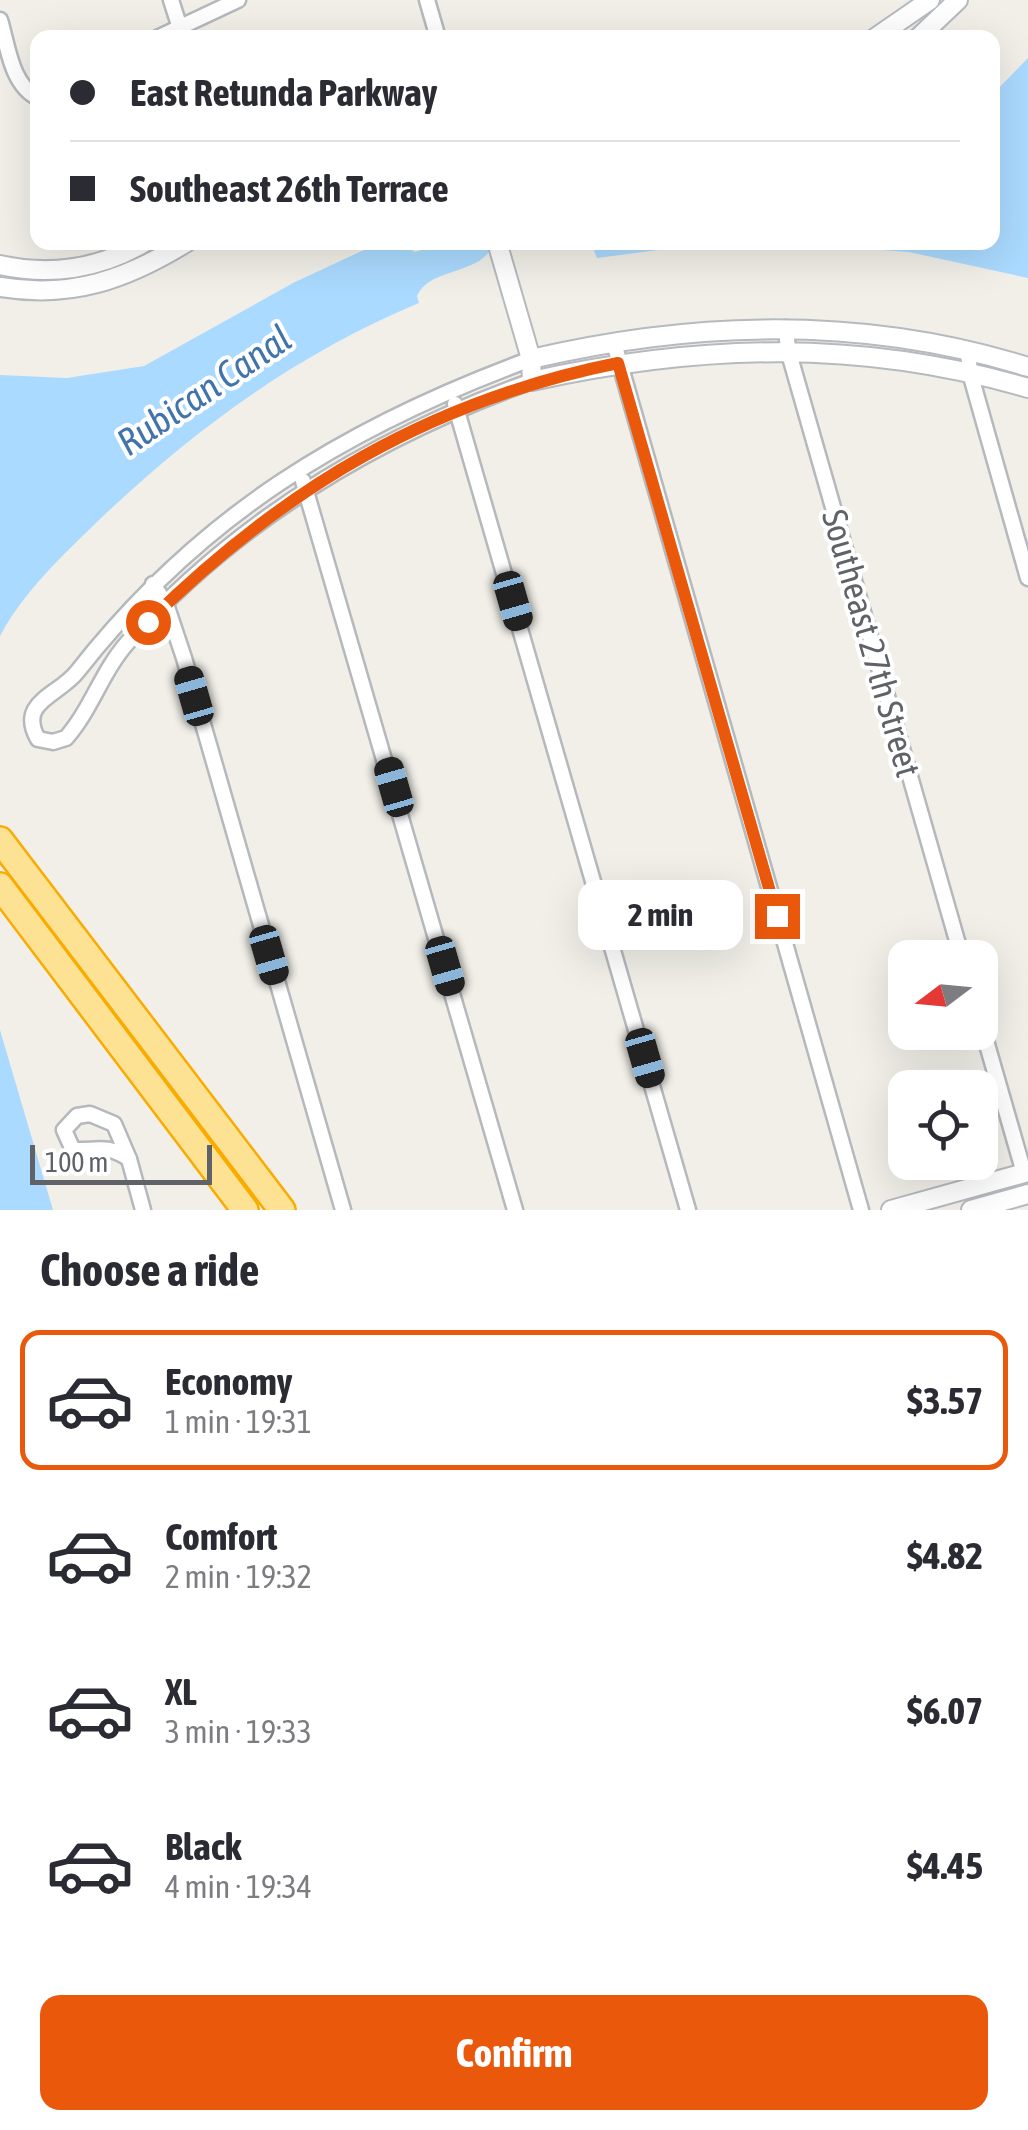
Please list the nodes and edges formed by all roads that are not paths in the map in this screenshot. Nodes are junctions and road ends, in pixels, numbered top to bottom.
1 (171, 0) edge
2 (238, 0) edge
3 (427, 0) edge
4 (930, 0) edge
5 (958, 0) edge
6 (0, 20) edge
7 (178, 25) junction
8 (170, 30) edge
9 (436, 30) edge
10 (887, 30) edge
11 (926, 30) edge
12 (30, 94) edge
13 (128, 250) edge
14 (169, 250) edge
15 (499, 250) edge
16 (0, 265) edge
17 (0, 288) edge
18 (786, 328) junction
19 (614, 342) junction
20 (788, 350) junction
21 (968, 351) junction
22 (531, 359) junction
23 (618, 363) junction
24 (1028, 367) edge
25 (970, 374) junction
26 (532, 381) junction
27 (1028, 388) edge
28 (449, 390) junction
29 (458, 410) junction
30 (297, 468) junction
31 (307, 488) junction
32 (1028, 578) edge
33 (153, 584) junction
34 (166, 604) junction
35 (0, 840) edge
36 (0, 886) edge
37 (957, 940) edge
38 (989, 1050) edge
39 (129, 1159) junction
40 (1026, 1172) edge
41 (1028, 1194) edge
42 (942, 1203) edge
43 (143, 1210) edge
44 (245, 1210) edge
45 (282, 1210) edge
46 (342, 1210) edge
47 (515, 1210) edge
48 (688, 1210) edge
49 (861, 1210) edge
50 (891, 1210) edge
51 (971, 1210) edge

1 - 7 street
2 - 7 street
3 - 9 street
4 - 10 street
5 - 11 street
6 - 12 street
7 - 8 street
13 - 16 street
14 - 17 street
15 - 22 street
18 - 19 street
18 - 20 street, Southeast 27th Street
18 - 21 street
19 - 22 street
19 - 23 street
20 - 23 street
20 - 25 street
20 - 37 street, Southeast 27th Street
21 - 24 street
21 - 25 street
22 - 26 street
22 - 28 street
23 - 26 street
23 - 49 street
25 - 27 street
25 - 32 street
26 - 29 street
28 - 29 street
28 - 30 street
29 - 31 street
29 - 48 street
30 - 31 street
30 - 33 street
31 - 34 street
31 - 47 street
33 - 34 street
33 - 34 street
34 - 46 street
35 - 45 highway
36 - 44 highway
38 - 40 street
39 - 39 street
39 - 43 street
40 - 42 street
41 - 51 street
42 - 50 street

